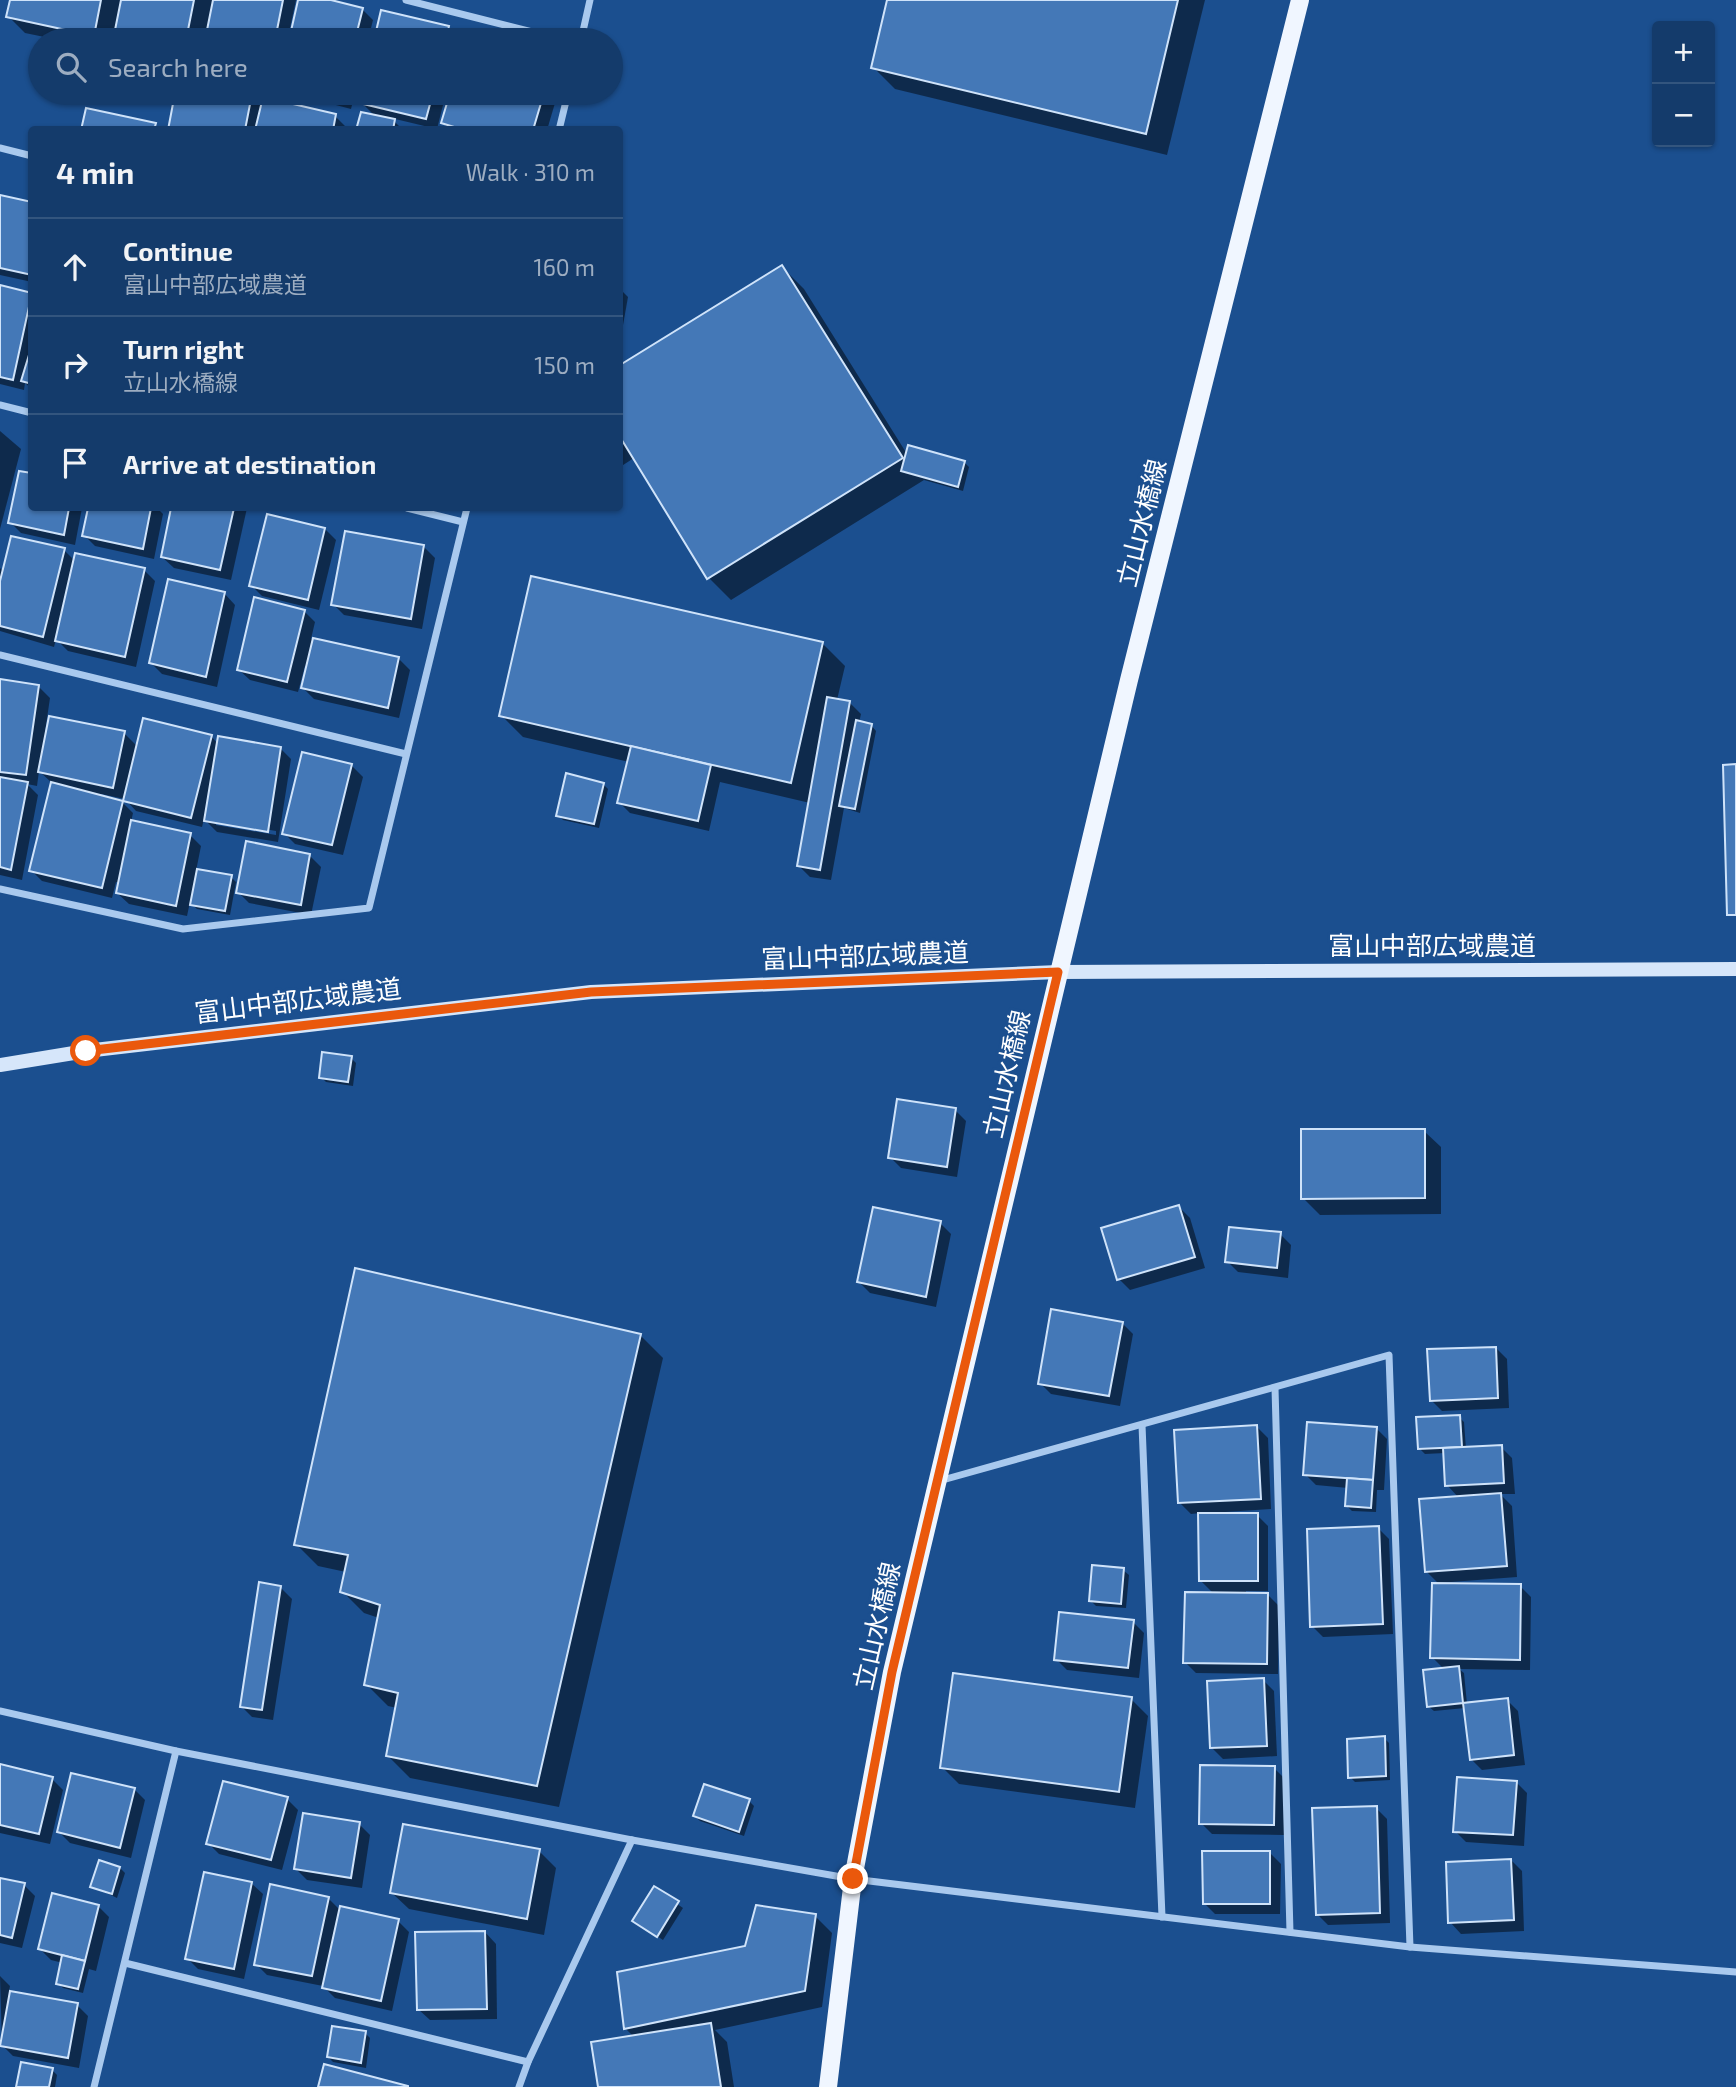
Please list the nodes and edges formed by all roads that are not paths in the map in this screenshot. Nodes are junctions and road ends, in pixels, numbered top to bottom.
1 (406, 0) edge
2 (590, 0) edge
3 (1300, 0) edge
4 (517, 28) edge
5 (583, 28) edge
6 (565, 105) edge
7 (560, 126) edge
8 (0, 148) edge
9 (28, 155) edge
10 (0, 405) edge
11 (28, 412) edge
12 (419, 511) edge
13 (466, 511) edge
14 (463, 522) junction
15 (0, 655) edge
16 (406, 754) junction
17 (0, 889) edge
18 (1736, 969) edge
19 (1058, 972) junction
20 (0, 1065) edge
21 (1275, 1388) junction
22 (1142, 1425) junction
23 (937, 1482) junction
24 (0, 1711) edge
25 (176, 1751) junction
26 (632, 1840) junction
27 (853, 1879) junction
28 (1162, 1917) junction
29 (1290, 1932) junction
30 (1410, 1947) junction
31 (125, 1963) junction
32 (1736, 1972) edge
33 (528, 2062) junction
34 (94, 2087) edge
35 (519, 2087) edge
36 (828, 2087) edge

1 - 4 street
2 - 5 street
3 - 19 main road, 立山水橋線
6 - 7 street
8 - 9 street
10 - 11 street
12 - 14 street
13 - 14 street
14 - 16 street
15 - 16 street
16 - 17 street
18 - 19 street, 富山中部広域農道
19 - 20 street, 富山中部広域農道
19 - 23 main road, 立山水橋線
21 - 22 street
21 - 29 street
21 - 30 street
22 - 23 street
22 - 28 street
23 - 27 main road, 立山水橋線
24 - 25 street
25 - 26 street
25 - 31 street
26 - 27 street
26 - 33 street
27 - 28 street
27 - 36 main road, 立山水橋線
28 - 29 street
29 - 30 street
30 - 32 street
31 - 33 street
31 - 34 street
33 - 35 street

